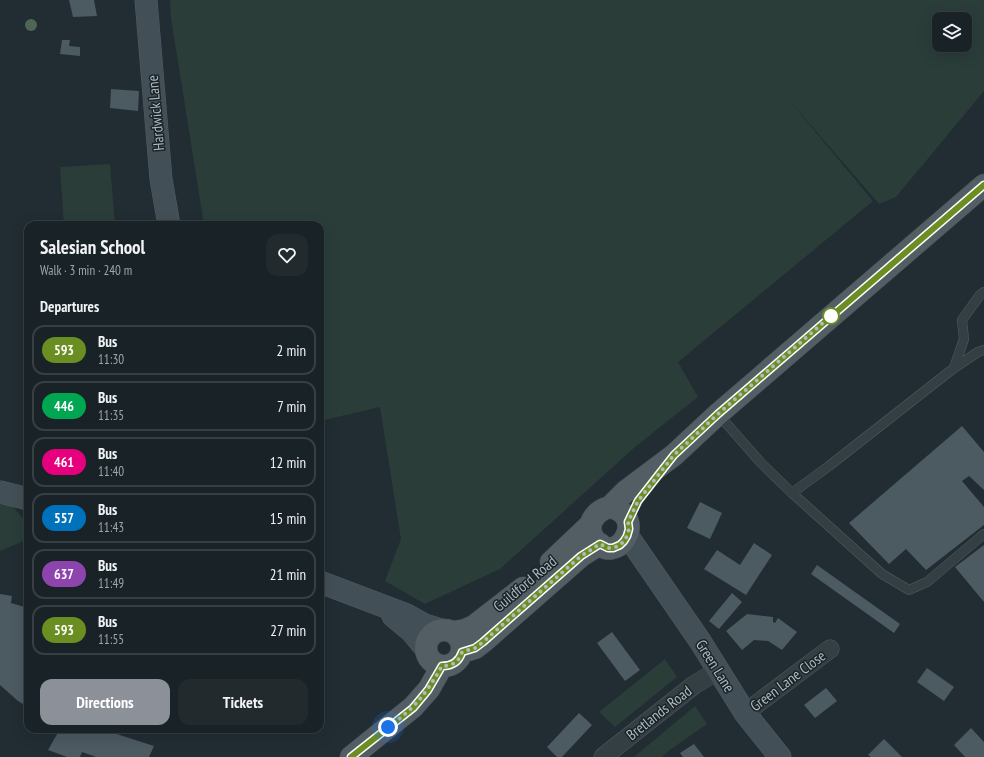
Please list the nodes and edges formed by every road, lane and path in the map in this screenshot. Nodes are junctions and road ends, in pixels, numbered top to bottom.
1 (146, 0) edge
2 (984, 185) edge
3 (168, 221) edge
4 (984, 292) edge
5 (984, 350) edge
6 (954, 368) junction
7 (718, 414) junction
8 (674, 455) junction
9 (0, 492) edge
10 (792, 493) junction
11 (24, 498) edge
12 (984, 534) edge
13 (612, 535) junction
14 (324, 584) edge
15 (381, 606) junction
16 (447, 631) junction
17 (830, 649) dead end
18 (462, 652) junction
19 (432, 657) junction
20 (717, 671) junction
21 (745, 713) junction
22 (351, 757) edge
23 (603, 757) edge
24 (780, 757) edge

1 - 3 street, Hardwick Lane
2 - 7 main road, Guildford Road
4 - 6 lane
5 - 6 lane
6 - 10 lane
7 - 8 main road, Guildford Road
7 - 10 lane
8 - 13 main road, Guildford Road
8 - 13 main road, Guildford Road
9 - 11 street
10 - 12 lane
13 - 16 main road, Guildford Road
13 - 18 main road, Guildford Road
13 - 20 street, Green Lane
14 - 15 street
15 - 16 street
15 - 19 street
16 - 18 main road
16 - 19 main road
17 - 21 street, Green Lane Close
18 - 19 main road
19 - 22 main road
20 - 21 street, Green Lane
20 - 23 street, Bretlands Road
21 - 24 street, Green Lane

